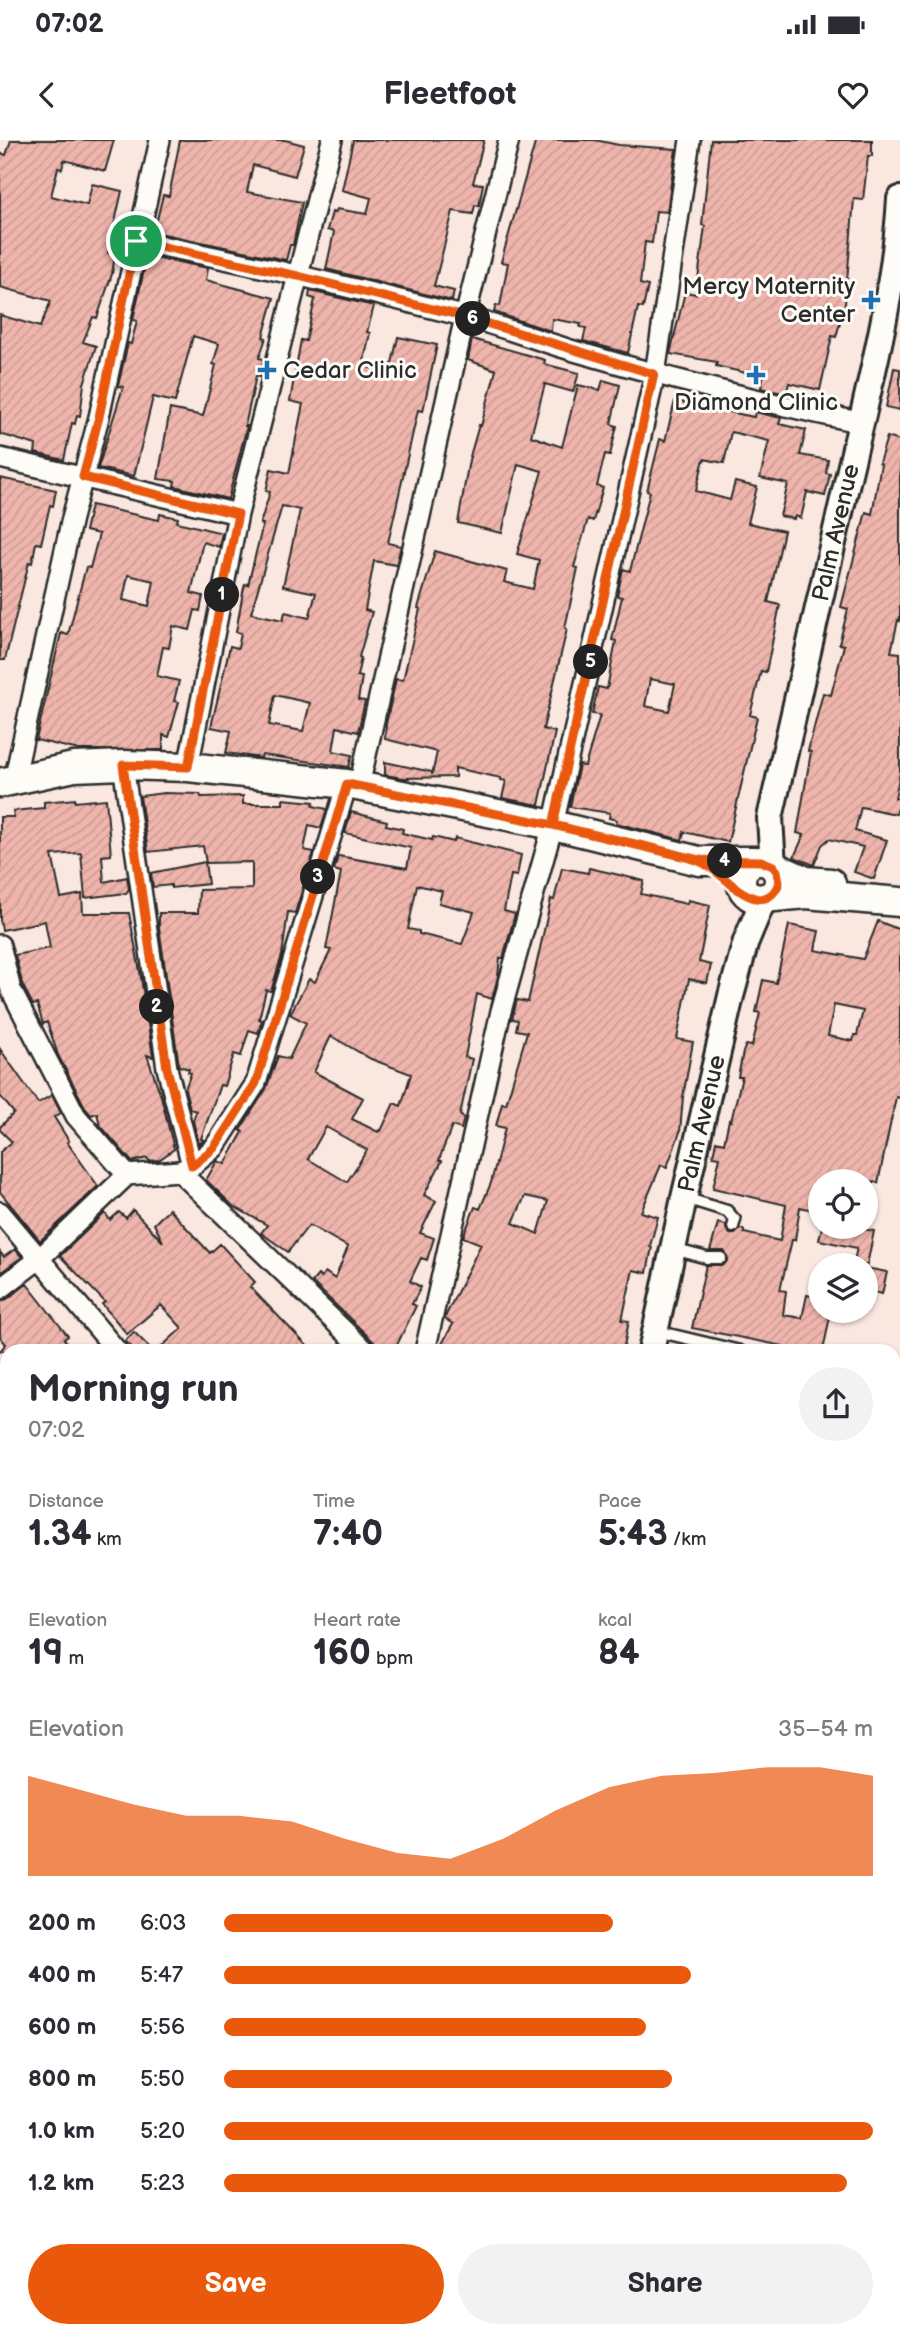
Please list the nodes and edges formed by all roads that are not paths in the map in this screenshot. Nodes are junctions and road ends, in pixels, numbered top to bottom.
1 (159, 140) edge
2 (332, 140) edge
3 (509, 140) edge
4 (690, 140) edge
5 (900, 215) edge
6 (136, 241) junction
7 (298, 276) junction
8 (466, 317) junction
9 (654, 374) junction
10 (863, 423) junction
11 (0, 458) edge
12 (83, 477) junction
13 (238, 514) junction
14 (123, 765) junction
15 (188, 767) junction
16 (8, 773) edge
17 (353, 785) junction
18 (553, 825) junction
19 (699, 860) junction
20 (764, 864) junction
21 (900, 891) edge
22 (756, 897) junction
23 (900, 902) edge
24 (0, 945) edge
25 (185, 1169) junction
26 (127, 1175) junction
27 (684, 1198) junction
28 (0, 1212) edge
29 (733, 1227) dead end
30 (673, 1249) junction
31 (721, 1258) dead end
32 (38, 1259) junction
33 (0, 1289) edge
34 (653, 1341) edge
35 (111, 1344) edge
36 (358, 1344) edge
37 (427, 1344) edge
38 (679, 1344) edge

1 - 6 street
2 - 7 street
3 - 8 street
4 - 9 street
5 - 10 street, Palm Avenue
6 - 7 street
6 - 12 street
7 - 8 street
7 - 13 street
8 - 9 street
8 - 17 street
9 - 10 street
9 - 18 street
10 - 20 street, Palm Avenue
11 - 12 street
12 - 13 street
12 - 16 street
13 - 15 street
14 - 15 main road
14 - 16 main road
14 - 25 street
15 - 17 main road
17 - 18 main road
17 - 25 street
18 - 19 main road
18 - 37 street
19 - 20 main road
19 - 22 main road
20 - 21 main road
20 - 22 main road
22 - 23 main road
22 - 27 street, Palm Avenue
24 - 26 street
25 - 26 street
25 - 36 street
26 - 32 street
27 - 29 lane
27 - 30 street, Palm Avenue
28 - 32 street
30 - 31 lane
30 - 34 street, Palm Avenue
32 - 33 street
32 - 35 street
34 - 38 lane

